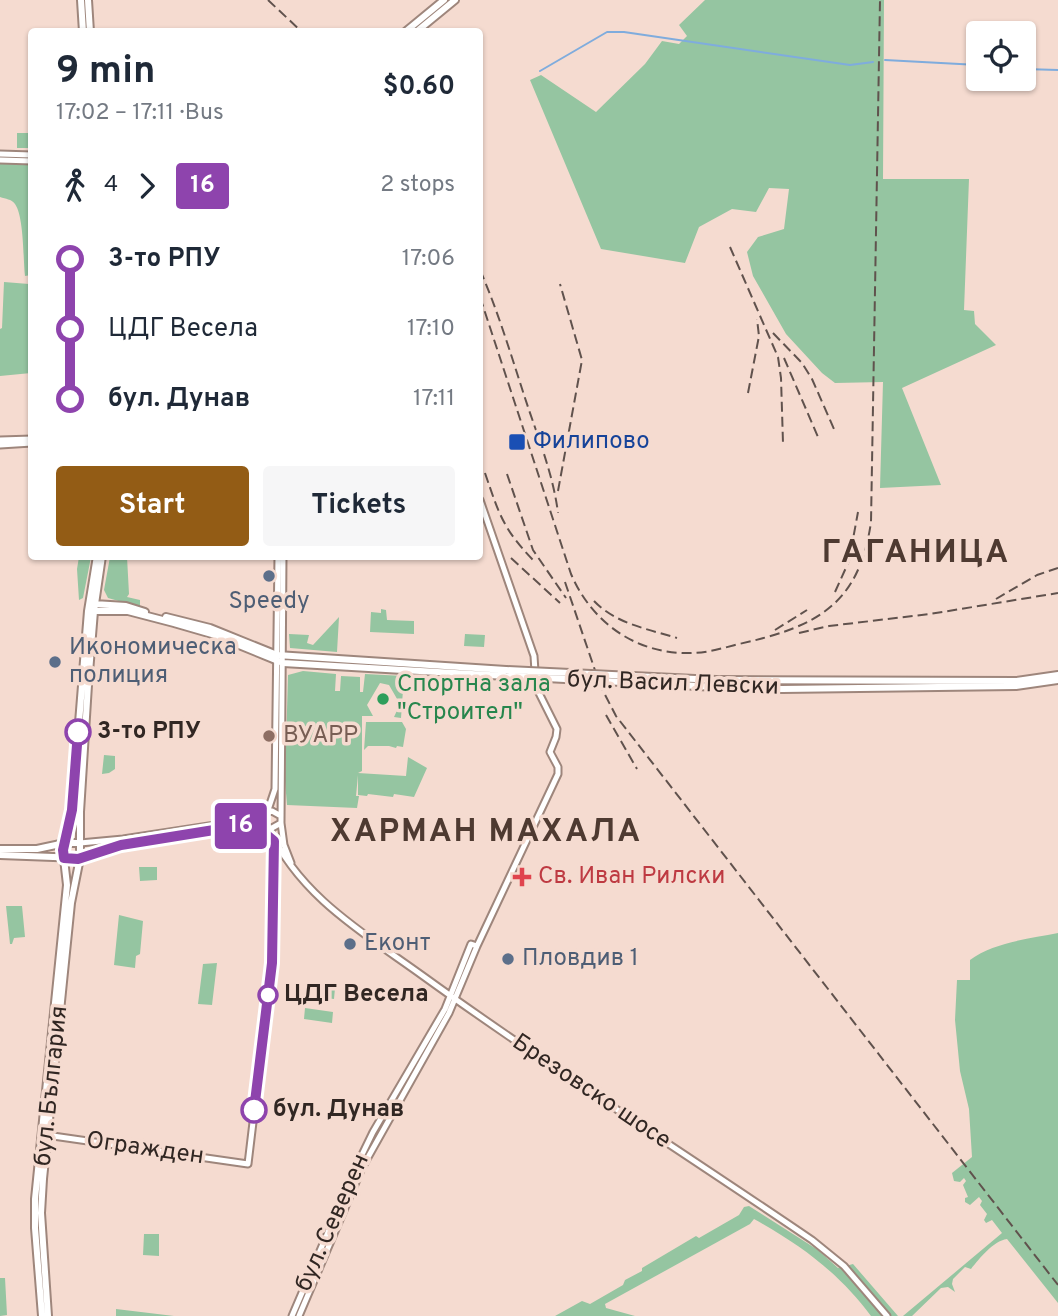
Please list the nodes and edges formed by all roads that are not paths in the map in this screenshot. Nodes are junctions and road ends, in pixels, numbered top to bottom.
1 (444, 0) edge
2 (455, 0) edge
3 (85, 2) edge
4 (83, 28) edge
5 (89, 28) edge
6 (410, 28) edge
7 (420, 28) edge
8 (28, 155) edge
9 (0, 157) edge
10 (28, 160) edge
11 (28, 441) edge
12 (0, 443) edge
13 (483, 509) edge
14 (97, 560) edge
15 (101, 560) edge
16 (278, 560) edge
17 (283, 560) edge
18 (91, 607) junction
19 (280, 659) junction
20 (1058, 677) edge
21 (266, 813) junction
22 (281, 819) junction
23 (245, 825) junction
24 (268, 828) junction
25 (274, 841) junction
26 (65, 843) junction
27 (80, 843) junction
28 (0, 849) edge
29 (0, 855) edge
30 (283, 857) junction
31 (64, 858) junction
32 (80, 858) junction
33 (274, 861) junction
34 (294, 869) junction
35 (453, 998) junction
36 (44, 1135) junction
37 (42, 1316) edge
38 (48, 1316) edge
39 (292, 1316) edge
40 (299, 1316) edge
41 (887, 1316) edge

1 - 6 main road
2 - 7 main road
3 - 4 main road
3 - 5 main road
8 - 9 main road
9 - 10 main road
11 - 12 main road
13 - 35 main road, бул. Северен
14 - 18 main road
15 - 18 main road
16 - 19 main road
17 - 19 main road
18 - 19 main road, бул. Васил Левски
18 - 26 main road
18 - 27 main road
19 - 20 main road, бул. Васил Левски, bridge
19 - 21 main road
19 - 22 main road
21 - 22 main road
21 - 24 main road, Брезовско шосе
21 - 27 main road
22 - 24 main road
22 - 34 main road, Брезовско шосе
23 - 24 main road
23 - 25 main road
23 - 32 main road
24 - 25 main road, Брезовско шосе
25 - 30 main road, Брезовско шосе
25 - 33 main road
26 - 27 main road
26 - 28 main road
26 - 31 main road
27 - 32 main road, бул. България
29 - 31 main road
30 - 33 main road
30 - 34 main road, Брезовско шосе
31 - 32 main road
31 - 36 main road
32 - 36 main road, бул. България
33 - 36 main road, Огражден
34 - 35 main road, Брезовско шосе
35 - 39 main road, бул. Северен
35 - 40 main road, бул. Северен
35 - 41 main road, Брезовско шосе
36 - 37 main road
36 - 38 main road, бул. България

